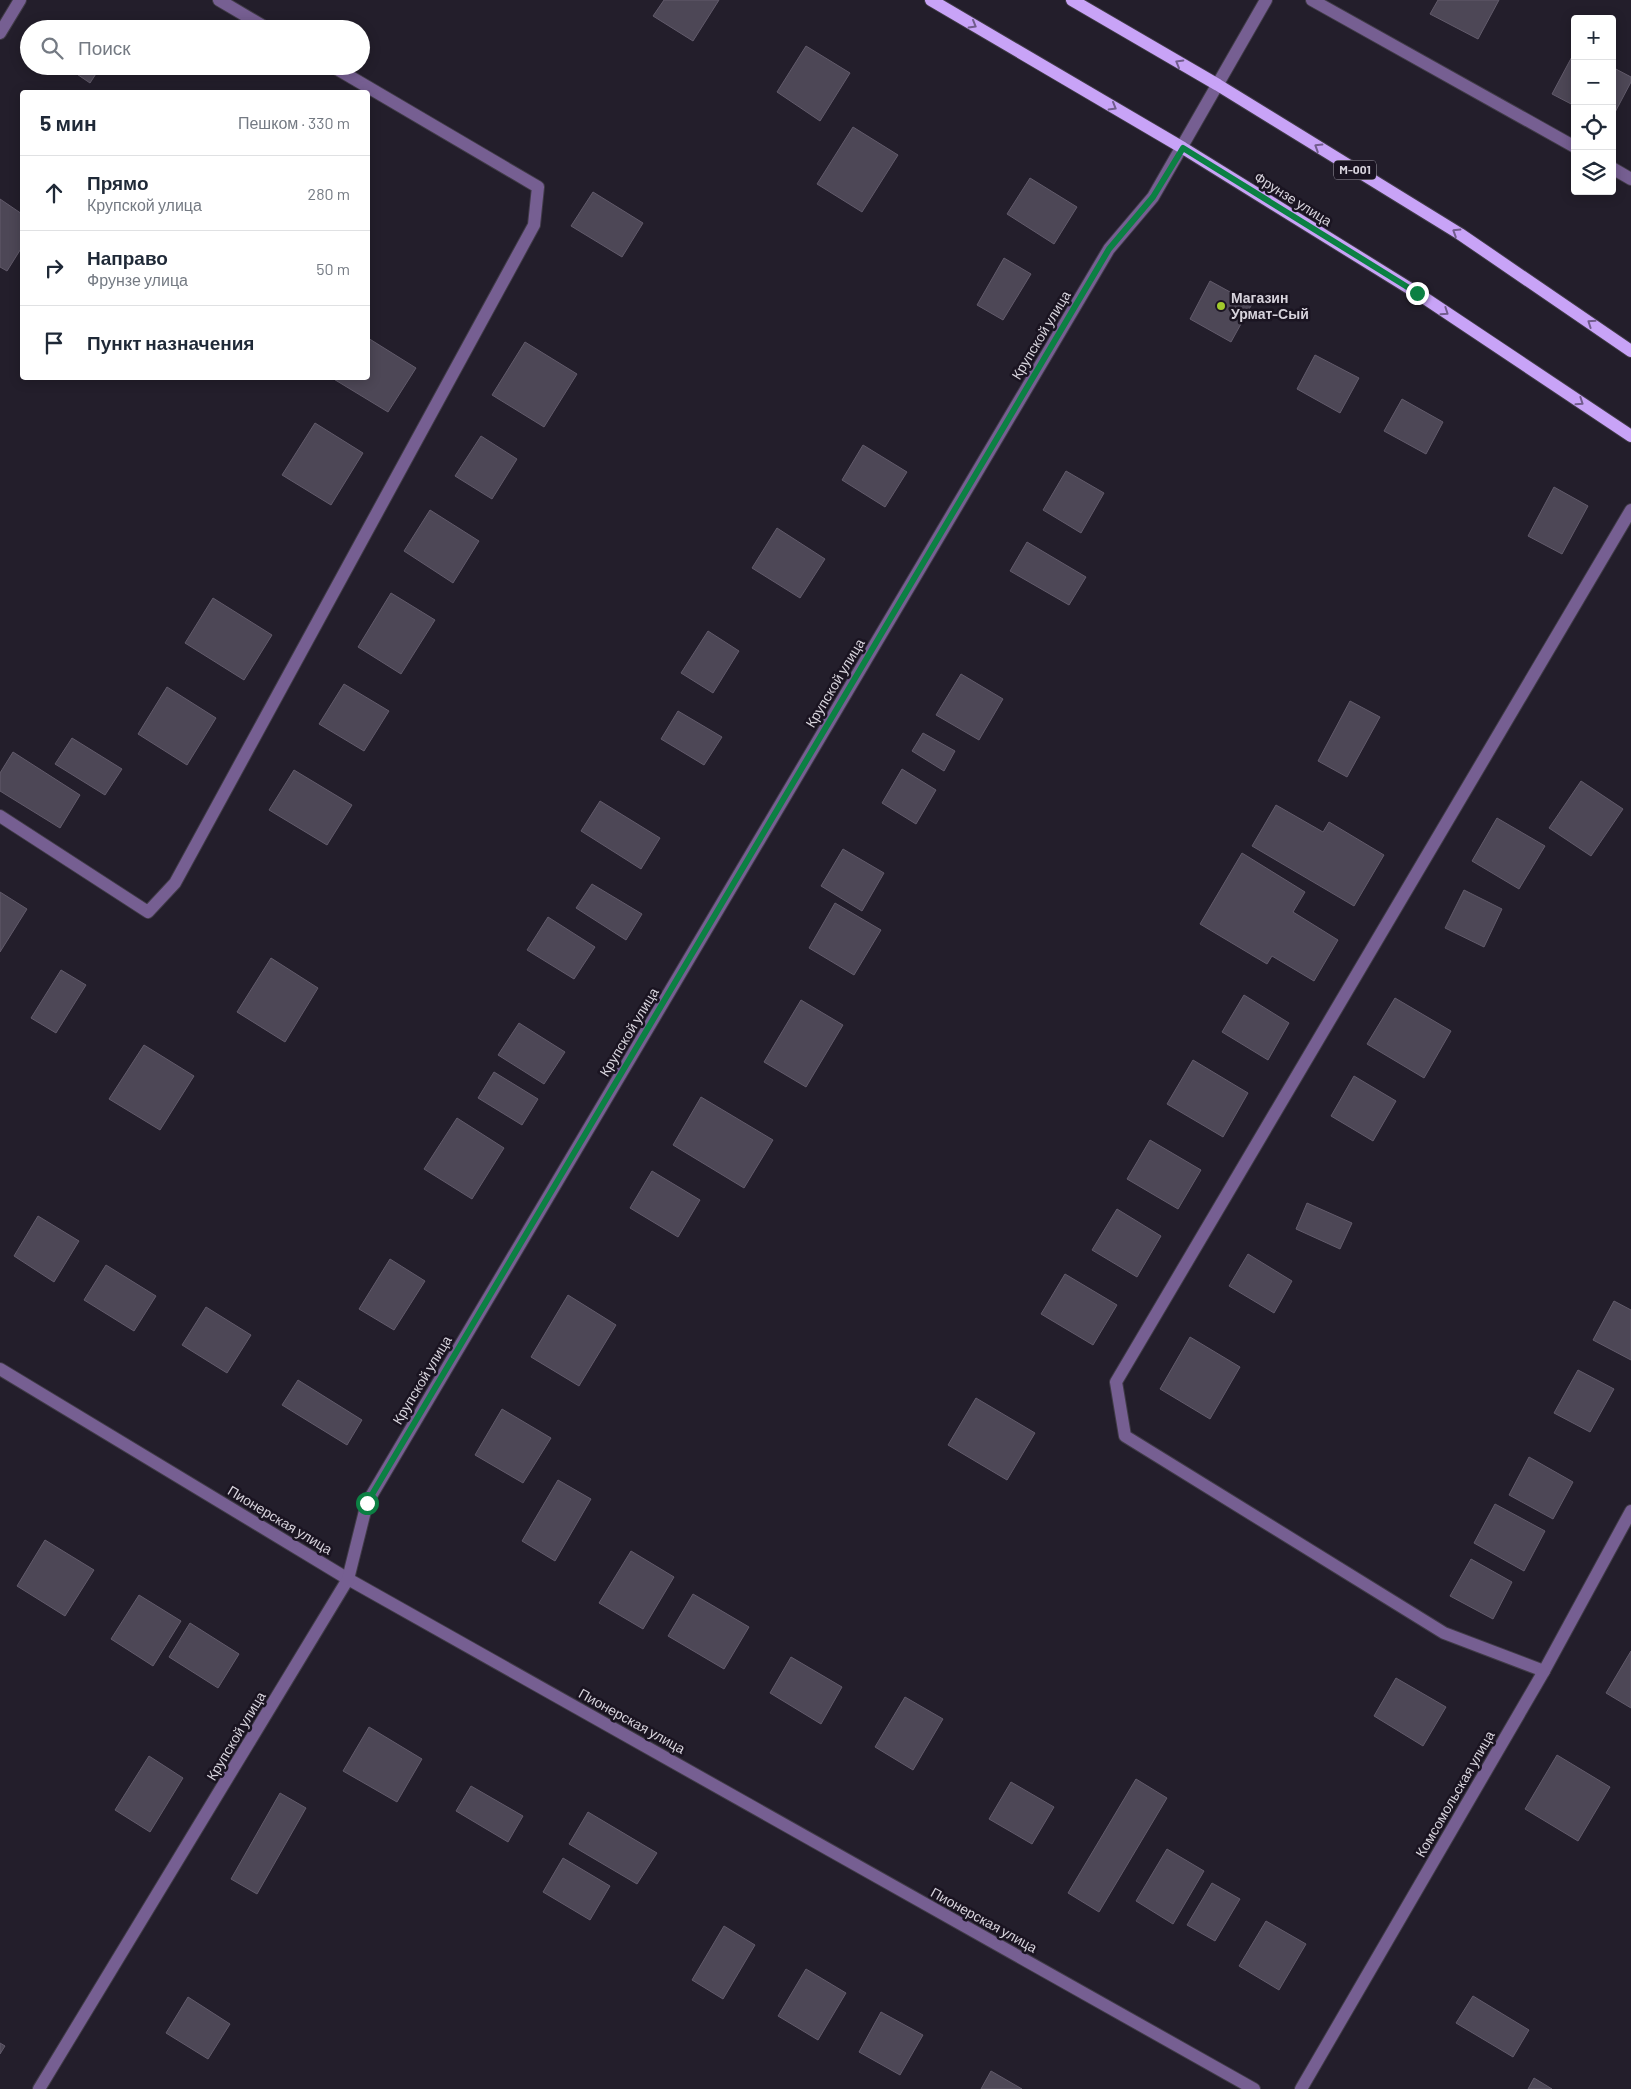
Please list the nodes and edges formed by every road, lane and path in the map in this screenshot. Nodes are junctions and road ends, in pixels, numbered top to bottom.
1 (20, 0) edge
2 (219, 0) edge
3 (931, 0) edge
4 (1072, 0) edge
5 (1266, 0) edge
6 (1312, 0) edge
7 (253, 20) edge
8 (0, 33) edge
9 (347, 75) edge
10 (1218, 86) junction
11 (1571, 145) edge
12 (1183, 148) junction
13 (1616, 170) edge
14 (1631, 179) edge
15 (1631, 351) edge
16 (1631, 436) edge
17 (1631, 510) edge
18 (0, 816) edge
19 (0, 1369) edge
20 (1631, 1511) edge
21 (348, 1579) junction
22 (1544, 1671) junction
23 (39, 2089) edge
24 (1254, 2089) edge
25 (1301, 2089) edge

1 - 8 street
2 - 7 street
3 -> 12 main road, Фрунзе улица
10 -> 4 main road, M-001
5 - 10 street, Крупской улица
6 - 11 street
9 - 18 street
10 - 12 street, Крупской улица
15 -> 10 main road, M-001
12 -> 16 main road, Фрунзе улица
12 - 21 street, Крупской улица
13 - 14 street
17 - 22 street
19 - 21 street, Пионерская улица
20 - 22 street, Комсомольская улица
21 - 23 street, Крупской улица
21 - 24 street, Пионерская улица
22 - 25 street, Комсомольская улица

